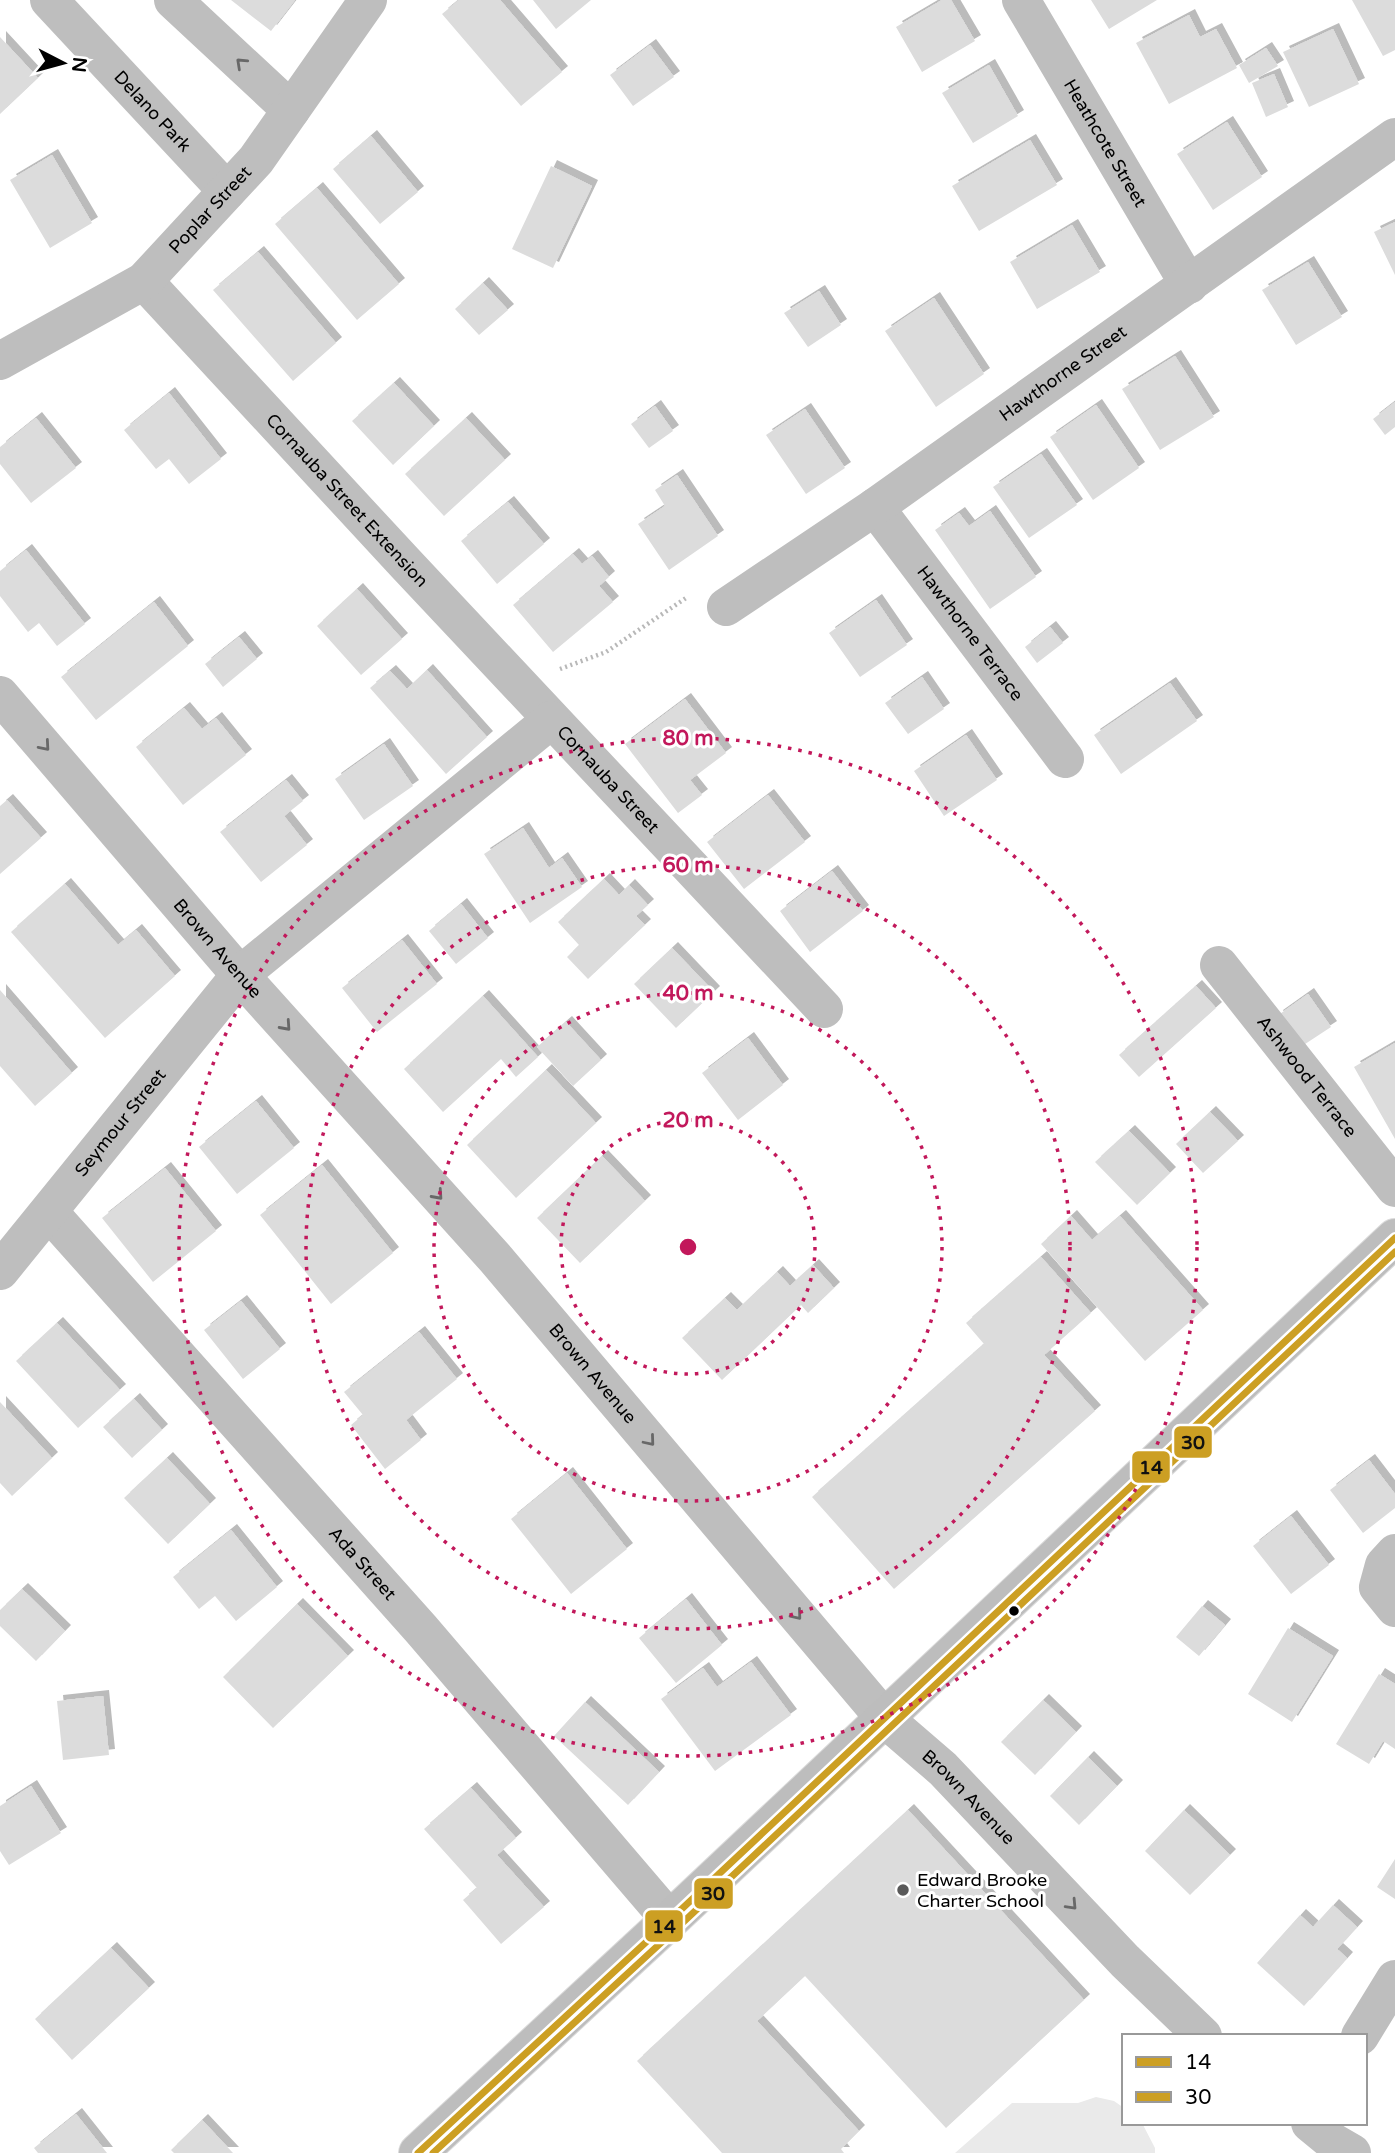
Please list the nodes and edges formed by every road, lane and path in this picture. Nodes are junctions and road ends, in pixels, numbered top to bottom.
1 (49, 0) edge
2 (173, 0) edge
3 (368, 0) edge
4 (1021, 0) edge
5 (291, 110) junction
6 (1395, 137) edge
7 (227, 191) junction
8 (144, 281) junction
9 (1189, 285) junction
10 (0, 362) edge
11 (875, 507) junction
12 (686, 598) dead end
13 (726, 607) dead end
14 (0, 695) edge
15 (551, 720) junction
16 (1065, 760) dead end
17 (1219, 965) dead end
18 (240, 975) junction
19 (824, 1009) dead end
20 (1395, 1188) edge
21 (49, 1212) junction
22 (1395, 1238) edge
23 (0, 1270) edge
24 (1395, 1553) edge
25 (1395, 1608) edge
26 (885, 1719) junction
27 (670, 1920) junction
28 (1395, 1979) edge
29 (1201, 2034) edge
30 (1361, 2034) edge
31 (418, 2153) edge

1 - 7 street, Delano Park
5 -> 2 street
3 - 5 street, Poplar Street
4 - 9 street, Heathcote Street
5 - 7 street, Poplar Street
6 - 9 street, Hawthorne Street
7 - 8 street, Poplar Street
8 - 10 street, Poplar Street
8 - 15 street, Cornauba Street Extension
9 - 11 street, Hawthorne Street
11 - 13 street, Hawthorne Street
11 - 16 street, Hawthorne Terrace
12 - 15 path
14 -> 18 street, Brown Avenue
15 - 18 street, Cornauba Street
15 - 19 street, Cornauba Street
17 - 20 street, Ashwood Terrace
18 - 21 street, Seymour Street
18 -> 26 street, Brown Avenue
21 - 23 street, Seymour Street
21 - 27 street, Ada Street
22 - 26 main road
24 - 25 street
26 - 27 main road
26 -> 29 street, Brown Avenue
27 - 31 main road
28 - 30 street

